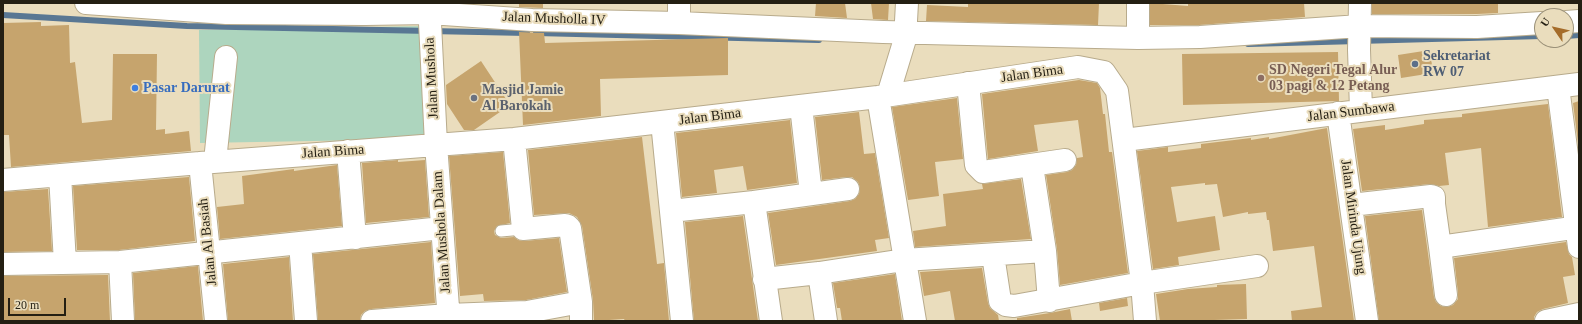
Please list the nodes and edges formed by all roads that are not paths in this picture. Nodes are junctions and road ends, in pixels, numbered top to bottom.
1 (86, 3) edge
2 (907, 3) edge
3 (1138, 3) edge
4 (1360, 3) edge
5 (194, 7) edge
6 (679, 13) edge
7 (429, 20) edge
8 (1534, 23) edge
9 (1360, 36) junction
10 (1138, 38) junction
11 (904, 42) junction
12 (1106, 52) junction
13 (226, 57) dead end
14 (968, 83) junction
15 (1569, 85) edge
16 (883, 96) junction
17 (801, 106) junction
18 (1361, 110) junction
19 (1338, 113) junction
20 (662, 122) junction
21 (514, 138) junction
22 (1124, 140) junction
23 (436, 144) junction
24 (348, 151) junction
25 (1065, 160) dead end
26 (208, 162) junction
27 (1032, 166) junction
28 (60, 175) junction
29 (3, 180) edge
30 (848, 189) dead end
31 (811, 194) junction
32 (754, 202) junction
33 (1352, 205) junction
34 (671, 211) junction
35 (442, 228) junction
36 (523, 228) junction
37 (501, 231) dead end
38 (1578, 233) edge
39 (355, 238) junction
40 (300, 243) junction
41 (1440, 247) junction
42 (1045, 251) junction
43 (209, 253) junction
44 (993, 255) junction
45 (904, 260) junction
46 (120, 262) junction
47 (65, 263) junction
48 (3, 264) edge
49 (1257, 266) dead end
50 (819, 273) junction
51 (764, 279) junction
52 (1142, 283) junction
53 (1446, 295) dead end
54 (1049, 301) junction
55 (581, 312) edge
56 (1579, 314) edge
57 (448, 318) edge
58 (123, 321) edge
59 (216, 321) edge
60 (306, 321) edge
61 (372, 321) edge
62 (682, 321) edge
63 (770, 321) edge
64 (826, 321) edge
65 (915, 321) edge
66 (1145, 321) edge
67 (1367, 321) edge
68 (1546, 321) edge

1 - 5 street, Jalan Musholla IV
2 - 11 street
3 - 10 street
4 - 9 street
5 - 7 street, Jalan Musholla IV
6 - 7 street, Jalan Musholla IV
6 - 11 street, Jalan Musholla IV
7 - 23 street, Jalan Mushola
8 - 9 street
9 - 10 street
9 - 18 street
10 - 12 street
11 - 12 street, Jalan Musholla IV
11 - 16 street
12 - 14 street, Jalan Bima
12 - 22 street
13 - 26 street, Jalan Al Basiah
14 - 16 street, Jalan Bima
14 - 27 street
15 - 18 street, Jalan Sumbawa
15 - 38 street
16 - 17 street, Jalan Bima
16 - 45 street
17 - 20 street, Jalan Bima
17 - 31 street
18 - 19 street, Jalan Sumbawa
19 - 22 street, Jalan Sumbawa
19 - 33 street, Jalan Mirinda Ujung
20 - 21 street, Jalan Bima
20 - 34 street, Jalan Bima
21 - 23 street, Jalan Bima
21 - 36 street
22 - 52 street
23 - 24 street, Jalan Bima
23 - 35 street, Jalan Mushola Dalam
24 - 26 street, Jalan Bima
24 - 39 street
25 - 27 street
26 - 28 street, Jalan Bima
26 - 43 street, Jalan Al Basiah
27 - 42 street
28 - 29 street, Jalan Bima
28 - 47 street
30 - 31 street
31 - 32 street
32 - 34 street
32 - 51 street
33 - 41 street
33 - 67 street, Jalan Mirinda Ujung
34 - 62 street, Jalan Bima
35 - 39 street
35 - 57 street, Jalan Mushola Dalam
36 - 37 lane
36 - 55 street
38 - 41 street
39 - 40 street
40 - 43 street
40 - 60 street
41 - 53 street
42 - 44 street
42 - 54 street
43 - 46 street
43 - 59 street, Jalan Al Basiah
44 - 45 street
44 - 54 street
45 - 50 street
45 - 65 street
46 - 47 street
46 - 58 street
47 - 48 street
49 - 52 street
50 - 51 street
50 - 64 street
51 - 63 street
52 - 54 street
52 - 66 street
55 - 57 street
56 - 68 street
57 - 61 street

